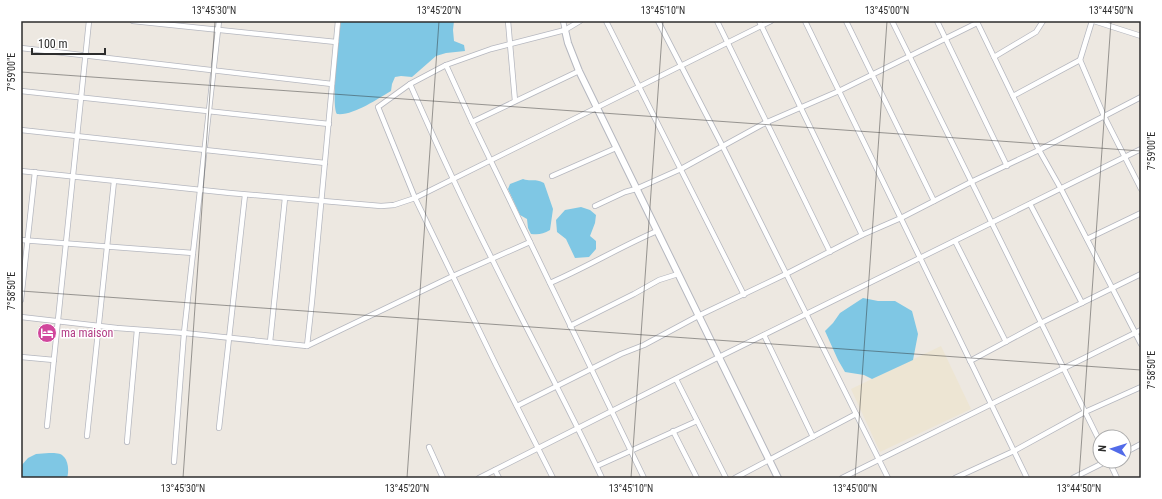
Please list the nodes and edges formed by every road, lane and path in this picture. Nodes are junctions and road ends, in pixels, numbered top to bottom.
1 (89, 21) edge
2 (133, 21) edge
3 (219, 21) edge
4 (338, 21) edge
5 (508, 21) edge
6 (563, 21) edge
7 (580, 21) edge
8 (606, 21) edge
9 (658, 21) edge
10 (717, 21) edge
11 (771, 21) edge
12 (805, 21) edge
13 (846, 21) edge
14 (892, 21) edge
15 (937, 21) edge
16 (1043, 21) edge
17 (1093, 21) edge
18 (977, 22) edge
19 (760, 23) edge
20 (218, 30) junction
21 (565, 30) junction
22 (1141, 36) edge
23 (945, 39) junction
24 (336, 42) junction
25 (727, 42) junction
26 (510, 44) junction
27 (21, 48) edge
28 (86, 55) junction
29 (909, 57) junction
30 (994, 57) junction
31 (1080, 60) junction
32 (446, 65) junction
33 (681, 66) junction
34 (214, 70) junction
35 (579, 71) junction
36 (873, 74) junction
37 (332, 84) junction
38 (410, 84) junction
39 (640, 86) junction
40 (21, 91) edge
41 (839, 91) junction
42 (1013, 96) junction
43 (1141, 97) edge
44 (81, 98) junction
45 (515, 101) junction
46 (597, 107) junction
47 (802, 107) junction
48 (209, 111) junction
49 (1104, 116) junction
50 (472, 122) junction
51 (766, 122) junction
52 (329, 124) junction
53 (21, 130) edge
54 (77, 136) junction
55 (723, 147) junction
56 (616, 148) junction
57 (1141, 149) edge
58 (205, 150) junction
59 (1039, 150) junction
60 (1125, 157) junction
61 (490, 160) junction
62 (325, 163) junction
63 (1007, 166) junction
64 (680, 169) junction
65 (21, 171) edge
66 (35, 172) junction
67 (73, 176) junction
68 (552, 176) dead end
69 (453, 179) junction
70 (114, 180) junction
71 (971, 182) junction
72 (1061, 189) junction
73 (1141, 189) edge
74 (200, 190) junction
75 (636, 190) junction
76 (246, 195) junction
77 (285, 198) junction
78 (415, 198) junction
79 (934, 201) junction
80 (322, 202) junction
81 (1030, 204) junction
82 (595, 206) dead end
83 (1141, 213) edge
84 (901, 218) junction
85 (991, 223) junction
86 (657, 231) junction
87 (862, 235) junction
88 (1087, 239) junction
89 (21, 240) edge
90 (28, 240) junction
91 (955, 241) junction
92 (530, 242) junction
93 (66, 243) junction
94 (107, 246) junction
95 (830, 252) junction
96 (193, 253) junction
97 (920, 258) junction
98 (492, 259) junction
99 (678, 274) junction
100 (786, 274) junction
101 (1141, 274) edge
102 (454, 276) junction
103 (550, 282) junction
104 (1112, 288) junction
105 (744, 295) junction
106 (21, 300) edge
107 (1082, 303) junction
108 (806, 314) junction
109 (698, 316) junction
110 (21, 317) edge
111 (58, 320) junction
112 (1042, 323) junction
113 (98, 326) junction
114 (570, 326) junction
115 (137, 330) junction
116 (1141, 330) edge
117 (1135, 332) junction
118 (184, 333) junction
119 (764, 335) junction
120 (228, 338) junction
121 (270, 342) junction
122 (1006, 342) junction
123 (1141, 344) edge
124 (307, 346) junction
125 (21, 357) edge
126 (719, 357) junction
127 (54, 360) junction
128 (970, 361) junction
129 (1064, 368) junction
130 (592, 369) junction
131 (676, 378) junction
132 (557, 386) junction
133 (1141, 387) edge
134 (991, 404) junction
135 (517, 406) junction
136 (612, 411) junction
137 (1085, 412) junction
138 (856, 414) junction
139 (697, 420) junction
140 (48, 426) dead end
141 (219, 428) dead end
142 (578, 428) junction
143 (1094, 429) edge
144 (674, 431) junction
145 (87, 436) dead end
146 (813, 437) junction
147 (127, 442) dead end
148 (1141, 444) edge
149 (430, 447) dead end
150 (538, 448) junction
151 (1132, 449) edge
152 (631, 450) junction
153 (1014, 451) junction
154 (769, 460) junction
155 (879, 460) junction
156 (174, 462) dead end
157 (596, 466) junction
158 (1092, 469) edge
159 (1112, 469) edge
160 (495, 470) junction
161 (443, 478) edge
162 (478, 478) edge
163 (499, 478) edge
164 (553, 478) edge
165 (602, 478) edge
166 (644, 478) edge
167 (697, 478) edge
168 (726, 478) edge
169 (735, 478) edge
170 (778, 478) edge
171 (842, 478) edge
172 (888, 478) edge
173 (955, 478) edge
174 (1027, 478) edge
175 (1073, 478) edge
176 (1117, 478) edge

1 - 28 street
2 - 20 street
3 - 20 street
4 - 24 street
5 - 26 street
6 - 21 street
7 - 21 street
8 - 39 street
9 - 33 street
10 - 25 street
11 - 19 street
12 - 41 street
13 - 36 street
14 - 29 street
15 - 23 street
16 - 30 street
17 - 22 street
17 - 31 street
18 - 23 street
18 - 30 street
19 - 25 street
19 - 47 street
20 - 24 street
20 - 34 street
21 - 26 street
21 - 35 street
23 - 29 street
23 - 63 street
24 - 37 street
25 - 33 street
25 - 51 street
26 - 32 street
26 - 45 street
27 - 28 street
28 - 34 street
28 - 44 street
29 - 36 street
29 - 71 street
30 - 42 street
31 - 42 street
31 - 49 street
32 - 38 street
32 - 50 street
33 - 39 street
33 - 55 street
34 - 37 street
34 - 48 street
35 - 45 street
35 - 46 street
36 - 41 street
36 - 79 street
37 - 52 street
38 - 69 street
38 - 78 street
39 - 46 street
39 - 64 street
40 - 44 street
41 - 47 street
41 - 84 street
42 - 59 street
43 - 49 street
44 - 48 street
44 - 54 street
45 - 50 street
46 - 56 street
46 - 61 street
47 - 51 street
47 - 87 street
48 - 52 street
48 - 58 street
49 - 59 street
49 - 60 street
50 - 61 street
51 - 55 street
51 - 95 street
52 - 62 street
53 - 54 street
54 - 58 street
54 - 67 street
55 - 64 street
55 - 100 street
56 - 68 street
56 - 75 street
57 - 60 street
58 - 62 street
58 - 74 street
59 - 63 street
59 - 72 street
60 - 72 street
60 - 73 street
61 - 69 street
61 - 92 street
62 - 80 street
63 - 71 street
64 - 75 street
64 - 105 street
65 - 66 street
66 - 67 street
66 - 90 street
67 - 70 street
67 - 93 street
69 - 78 street
69 - 98 street
70 - 74 street
70 - 94 street
71 - 79 street
71 - 85 street
72 - 81 street
72 - 88 street
74 - 76 street
74 - 96 street
75 - 82 street
75 - 86 street
76 - 77 street
76 - 120 street
77 - 80 street
77 - 121 street
78 - 80 street
78 - 102 street
79 - 84 street
80 - 124 street
81 - 85 street
81 - 107 street
83 - 88 street
84 - 87 street
84 - 97 street
85 - 91 street
85 - 112 street
86 - 99 street
86 - 103 street
87 - 95 street
88 - 104 street
89 - 90 street
90 - 93 street
90 - 106 street
91 - 97 street
91 - 122 street
92 - 98 street
92 - 103 street
93 - 94 street
93 - 111 street
94 - 96 street
94 - 113 street
95 - 100 street
96 - 118 street
97 - 108 street
97 - 128 street
98 - 102 street
98 - 132 street
99 - 109 street
99 - 114 street
100 - 105 street
100 - 108 street
101 - 104 street
102 - 124 street
102 - 135 street
103 - 114 street
104 - 107 street
104 - 117 street
105 - 109 street
107 - 112 street
108 - 119 street
108 - 138 street
109 - 126 street
109 - 130 street
110 - 111 street
111 - 113 street
111 - 127 street
112 - 122 street
112 - 129 street
113 - 115 street
113 - 145 street
114 - 130 street
115 - 118 street
115 - 147 street
116 - 117 street
117 - 123 street
117 - 129 street
118 - 120 street
118 - 156 street
119 - 126 street
119 - 146 street
120 - 121 street
120 - 141 street
121 - 124 street
122 - 128 street
125 - 127 street
126 - 131 street
126 - 154 street
127 - 140 street
128 - 134 street
129 - 134 street
129 - 137 street
130 - 132 street
130 - 136 street
131 - 136 street
131 - 139 street
132 - 135 street
132 - 142 street
133 - 137 street
134 - 153 street
134 - 155 street
135 - 150 street
136 - 142 street
136 - 152 street
137 - 143 street
137 - 153 street
138 - 146 street
138 - 155 street
139 - 144 street
139 - 168 street
142 - 150 street
142 - 157 street
144 - 152 street
144 - 167 street
146 - 154 street
148 - 151 street
149 - 161 street
150 - 160 street
150 - 164 street
152 - 157 street
152 - 166 street
153 - 173 street
153 - 174 street
154 - 169 street
154 - 170 street
155 - 171 street
155 - 172 street
157 - 165 street
158 - 175 street
159 - 176 street
160 - 162 street
160 - 163 street

